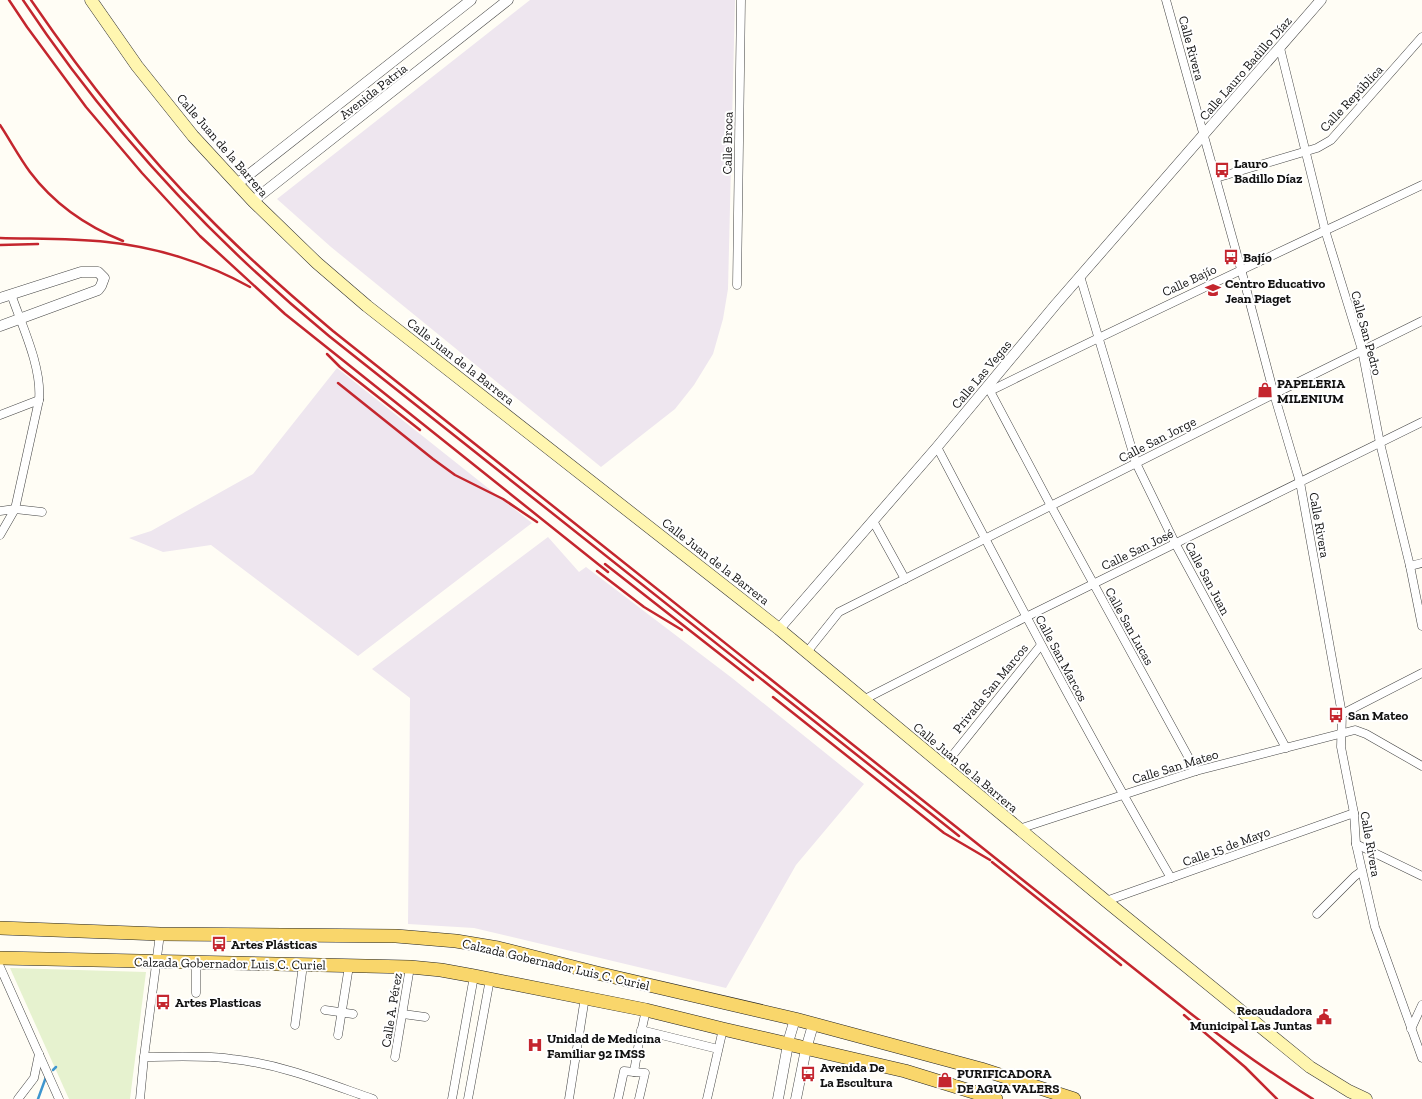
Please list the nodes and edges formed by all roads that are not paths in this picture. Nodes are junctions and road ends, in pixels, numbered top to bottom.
1 (91, 0) edge
2 (471, 0) edge
3 (508, 0) edge
4 (741, 0) edge
5 (1166, 0) edge
6 (1321, 0) edge
7 (1422, 37) edge
8 (1280, 48) junction
9 (1204, 135) junction
10 (1305, 151) junction
11 (1216, 178) junction
12 (237, 184) junction
13 (1422, 185) edge
14 (253, 202) junction
15 (1325, 230) junction
16 (1241, 269) junction
17 (1080, 276) junction
18 (737, 285) dead end
19 (11, 294) junction
20 (0, 298) edge
21 (19, 318) junction
22 (1422, 321) edge
23 (0, 326) edge
24 (1098, 337) junction
25 (1362, 350) junction
26 (990, 388) junction
27 (1274, 394) junction
28 (39, 400) junction
29 (0, 416) edge
30 (1422, 422) edge
31 (1380, 443) junction
32 (937, 447) junction
33 (1136, 463) junction
34 (1300, 482) junction
35 (1051, 506) junction
36 (15, 509) junction
37 (0, 510) edge
38 (42, 512) dead end
39 (873, 522) junction
40 (0, 535) edge
41 (985, 539) junction
42 (1175, 543) junction
43 (1422, 563) edge
44 (1410, 566) junction
45 (905, 579) junction
46 (1093, 584) junction
47 (1026, 617) junction
48 (1422, 626) edge
49 (780, 629) junction
50 (1041, 645) junction
51 (807, 652) junction
52 (1422, 673) edge
53 (863, 700) junction
54 (1342, 714) junction
55 (1341, 734) junction
56 (1286, 748) junction
57 (944, 766) junction
58 (1422, 766) edge
59 (1196, 771) junction
60 (1122, 795) junction
61 (1354, 813) junction
62 (1019, 829) junction
63 (1356, 844) junction
64 (1362, 871) junction
65 (1422, 876) edge
66 (1171, 878) junction
67 (1106, 901) junction
68 (1317, 914) dead end
69 (0, 928) edge
70 (160, 934) junction
71 (0, 958) edge
72 (156, 961) junction
73 (196, 962) junction
74 (303, 965) junction
75 (349, 966) junction
76 (0, 967) edge
77 (410, 967) junction
78 (474, 976) junction
79 (490, 980) junction
80 (196, 993) dead end
81 (585, 997) junction
82 (1422, 1005) edge
83 (325, 1010) dead end
84 (646, 1010) junction
85 (342, 1012) junction
86 (353, 1014) dead end
87 (403, 1014) junction
88 (425, 1017) dead end
89 (795, 1019) junction
90 (813, 1024) junction
91 (295, 1025) dead end
92 (723, 1029) junction
93 (1411, 1029) junction
94 (641, 1030) junction
95 (338, 1035) dead end
96 (788, 1044) junction
97 (718, 1049) junction
98 (806, 1049) junction
99 (39, 1054) junction
100 (144, 1057) junction
101 (395, 1057) dead end
102 (1422, 1058) edge
103 (634, 1072) junction
104 (18, 1099) edge
105 (59, 1099) edge
106 (140, 1099) edge
107 (373, 1099) edge
108 (452, 1099) edge
109 (468, 1099) edge
110 (569, 1099) edge
111 (618, 1099) edge
112 (639, 1099) edge
113 (707, 1099) edge
114 (778, 1099) edge
115 (796, 1099) edge
116 (996, 1099) edge
117 (1074, 1099) edge
118 (1366, 1099) edge

1 - 12 main road, Calle Juan de la Barrera
2 - 12 street, Avenida Patria
3 - 14 street, Avenida Patria
4 - 18 street, Calle Broca
5 - 9 street, Calle Rivera
6 - 8 street, Calle Lauro Badillo Díaz
7 - 10 street, Calle República
8 - 9 street, Calle Lauro Badillo Díaz
8 - 10 street, Calle San Pedro
9 - 11 street, Calle Rivera
9 - 17 street, Calle Las Vegas
10 - 11 street, Calle República
10 - 15 street, Calle San Pedro
11 - 16 street, Calle Rivera
12 - 14 main road, Calle Juan de la Barrera
13 - 15 street, Calle Bajío
14 - 49 main road, Calle Juan de la Barrera
15 - 16 street, Calle Bajío
15 - 25 street, Calle San Pedro
16 - 24 street, Calle Bajío
16 - 27 street, Calle Rivera
17 - 24 street, Calle San Juan
17 - 26 street, Calle Las Vegas
19 - 20 street
19 - 21 street
19 - 21 street
21 - 23 street
21 - 28 street
22 - 25 street, Calle San Jorge
24 - 26 street, Calle Bajío
24 - 33 street, Calle San Juan
25 - 27 street, Calle San Jorge
25 - 31 street, Calle San Pedro
26 - 32 street, Calle Las Vegas
26 - 35 street, Calle San Lucas
27 - 33 street, Calle San Jorge
27 - 34 street, Calle Rivera
28 - 29 street
28 - 36 street
30 - 31 street, Calle San José
31 - 34 street, Calle San José
31 - 44 street, Calle San Pedro
32 - 39 street, Calle Las Vegas
32 - 41 street, Calle San Marcos
33 - 35 street, Calle San Jorge
33 - 42 street, Calle San Juan
34 - 42 street, Calle San José
34 - 54 street, Calle Rivera
35 - 41 street, Calle San Jorge
35 - 46 street, Calle San Lucas
36 - 37 street
36 - 38 street
36 - 40 street
39 - 45 street
39 - 49 street, Calle Las Vegas
41 - 45 street, Calle San Jorge
41 - 47 street, Calle San Marcos
42 - 46 street, Calle San José
42 - 56 street, Calle San Juan
43 - 44 street
44 - 48 street, Calle San Pedro
45 - 51 street, Calle San Jorge
46 - 47 street, Calle San José
46 - 59 street, Calle San Lucas
47 - 50 street, Calle San Marcos
47 - 53 street, Calle San José
49 - 51 main road, Calle Juan de la Barrera
50 - 57 street, Privada San Marcos
50 - 60 street, Calle San Marcos
51 - 53 main road, Calle Juan de la Barrera
52 - 54 street
53 - 57 main road, Calle Juan de la Barrera
54 - 55 street, Calle Rivera
55 - 56 street, Calle San Mateo
55 - 58 street, Calle San Mateo
55 - 61 street, Calle Rivera
56 - 59 street, Calle San Mateo
57 - 62 main road, Calle Juan de la Barrera
59 - 60 street, Calle San Mateo
60 - 62 street, Calle San Mateo
60 - 66 street, Calle San Marcos
61 - 63 street, Calle Rivera
61 - 66 street, Calle 15 de Mayo
62 - 67 main road, Calle Juan de la Barrera
63 - 64 street, Calle Rivera
63 - 65 street
64 - 68 street
64 - 93 street, Calle Rivera
66 - 67 street, Calle 15 de Mayo
67 - 118 main road, Calle Juan de la Barrera
69 - 70 main road, Calzada Gobernador Luis C. Curiel
70 - 72 street
70 - 89 main road, Calzada Gobernador Luis C. Curiel
71 - 72 main road, Calzada Gobernador Luis C. Curiel
72 - 73 main road, Calzada Gobernador Luis C. Curiel
72 - 100 street
73 - 74 main road, Calzada Gobernador Luis C. Curiel
73 - 80 street
74 - 75 main road, Calzada Gobernador Luis C. Curiel
74 - 91 street
75 - 77 main road, Calzada Gobernador Luis C. Curiel
75 - 85 street
76 - 99 street
77 - 78 main road, Calzada Gobernador Luis C. Curiel
77 - 87 street, Calle A. Pérez
78 - 79 main road, Calzada Gobernador Luis C. Curiel
78 - 108 street
79 - 81 main road, Calzada Gobernador Luis C. Curiel
79 - 109 street
81 - 84 main road, Calzada Gobernador Luis C. Curiel
81 - 110 street
82 - 93 street
83 - 85 street
84 - 92 main road, Calzada Gobernador Luis C. Curiel
84 - 94 street
85 - 86 street
85 - 95 street
87 - 88 street
87 - 101 street, Calle A. Pérez
89 - 90 main road, Calzada Gobernador Luis C. Curiel
89 - 96 street
90 - 98 street
90 - 117 main road, Calzada Gobernador Luis C. Curiel
92 - 96 main road, Calzada Gobernador Luis C. Curiel
92 - 97 street
93 - 102 street, Calle Rivera
94 - 97 street
94 - 103 street
96 - 98 main road, Calzada Gobernador Luis C. Curiel
96 - 114 street
97 - 113 street
98 - 115 street
98 - 116 main road, Calzada Gobernador Luis C. Curiel
99 - 104 street
99 - 105 street
100 - 106 street
100 - 107 street
103 - 111 street
103 - 112 street

